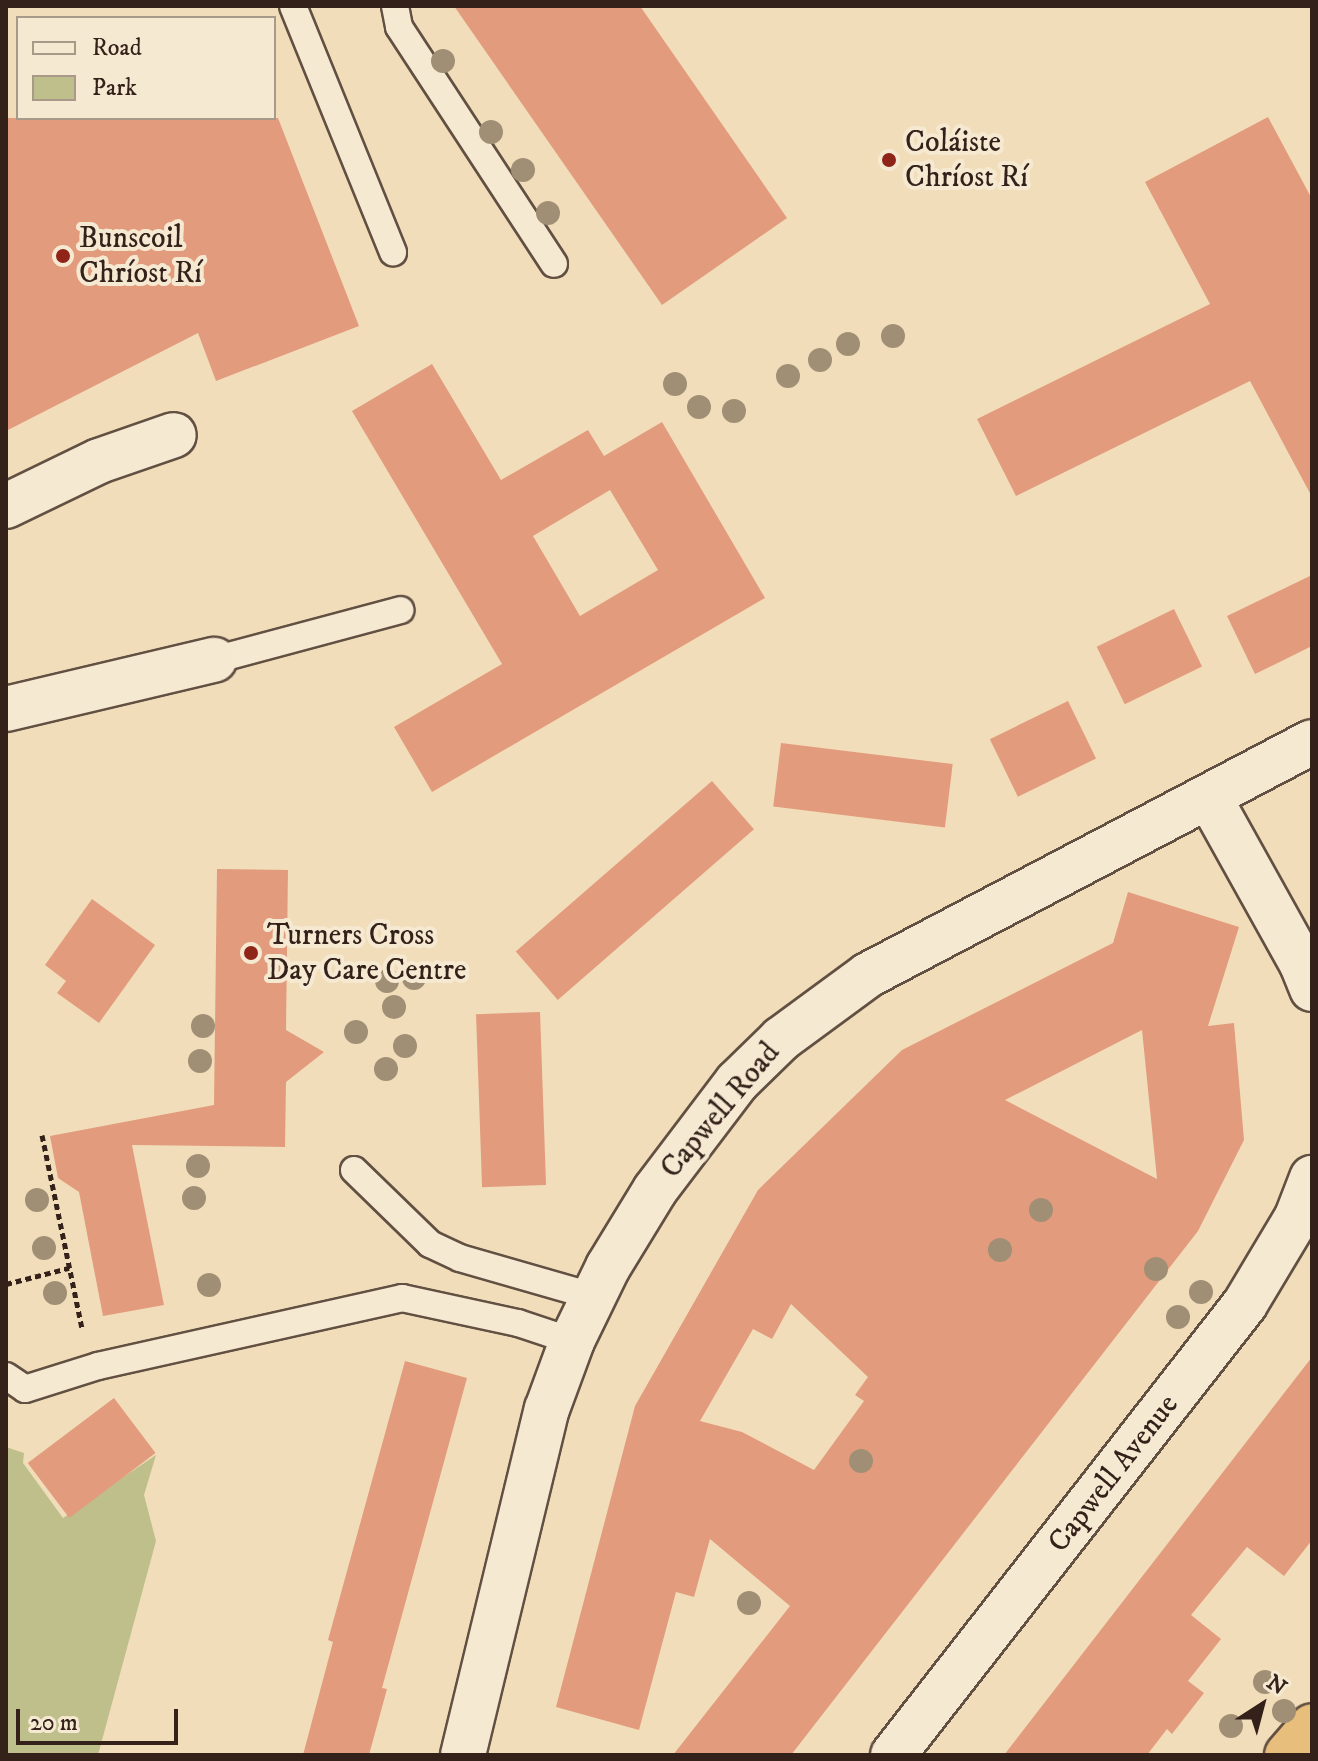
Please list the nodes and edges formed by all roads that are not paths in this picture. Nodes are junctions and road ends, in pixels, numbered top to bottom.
1 (293, 6) edge
2 (395, 6) edge
3 (393, 252) dead end
4 (554, 264) dead end
5 (174, 435) dead end
6 (6, 506) edge
7 (400, 610) dead end
8 (214, 660) joint
9 (6, 709) edge
10 (1312, 742) edge
11 (1209, 797) junction
12 (1312, 989) edge
13 (354, 1170) dead end
14 (1312, 1178) edge
15 (592, 1296) junction
16 (572, 1341) junction
17 (6, 1376) edge
18 (1312, 1726) edge
19 (463, 1755) edge
20 (893, 1755) edge
21 (1287, 1755) edge

1 - 3 lane
2 - 4 lane
5 - 6 street
7 - 8 lane
8 - 9 street
10 - 11 street, Capwell Road
11 - 12 street
11 - 15 street, Capwell Road
13 - 15 lane
14 - 20 street, Capwell Avenue
15 - 16 street, Capwell Road
16 - 17 lane
16 - 19 street, Capwell Road
18 - 21 highway

